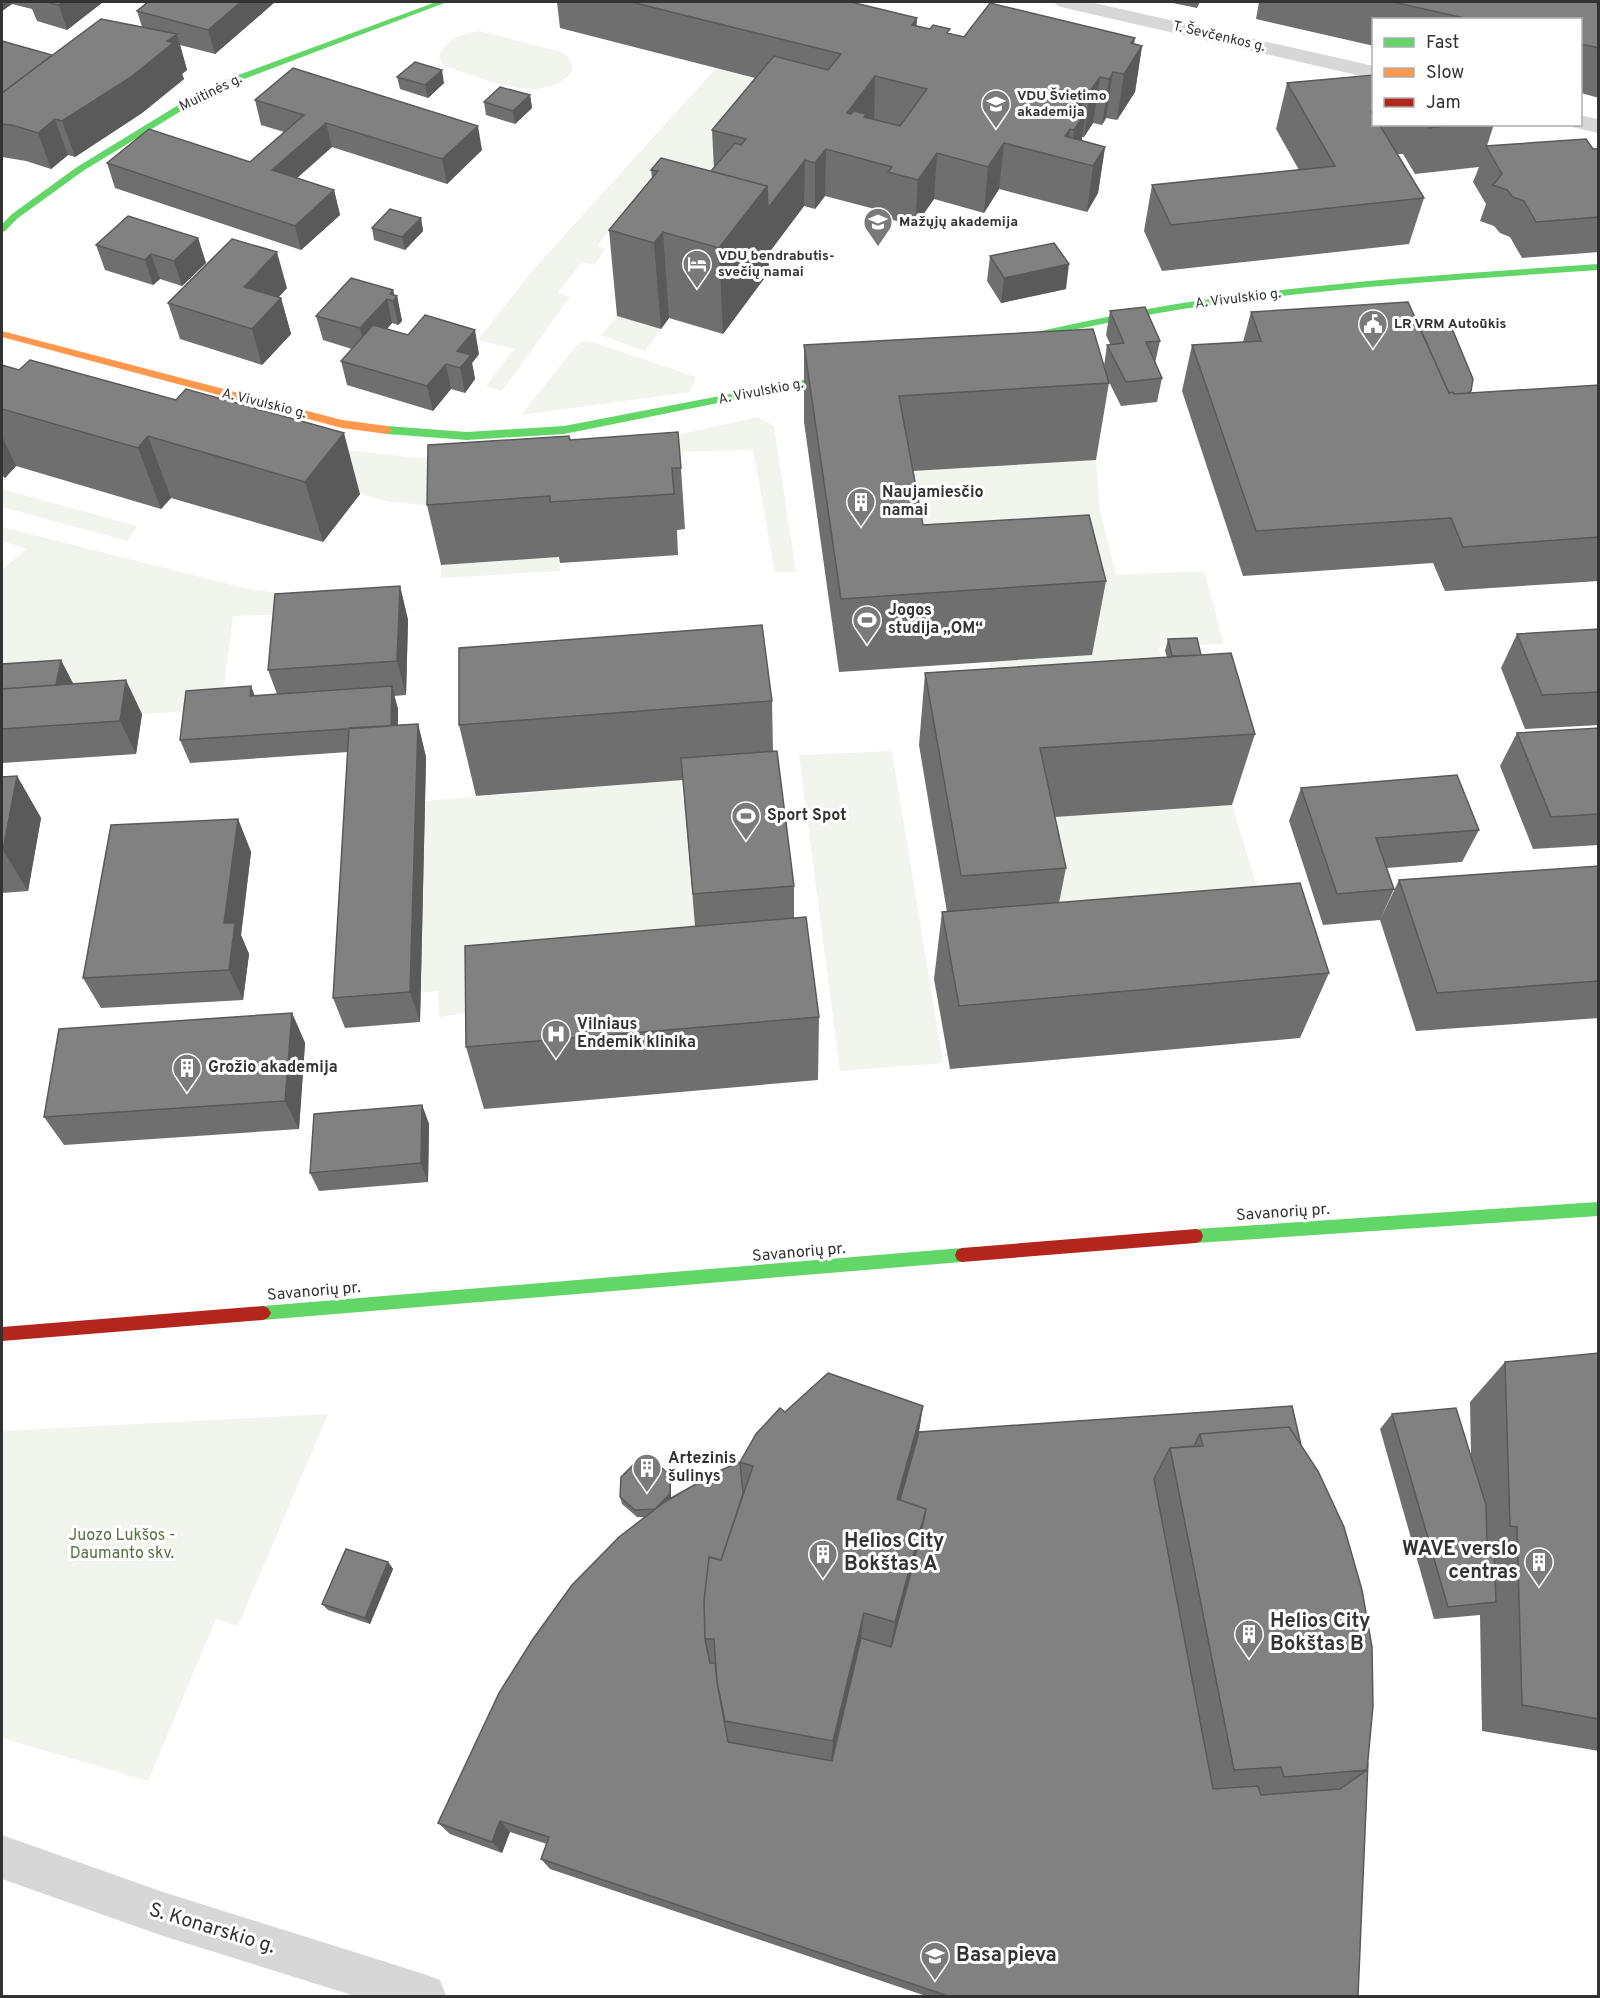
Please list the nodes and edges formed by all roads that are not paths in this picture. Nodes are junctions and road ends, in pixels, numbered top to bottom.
1 (443, 2) edge
2 (1065, 2) edge
3 (1372, 73) edge
4 (1582, 122) edge
5 (1599, 126) edge
6 (2, 229) edge
7 (1599, 267) edge
8 (2, 334) edge
9 (1001, 342) edge
10 (868, 370) edge
11 (1599, 1209) edge
12 (2, 1334) edge
13 (2, 1857) edge
14 (424, 1996) edge

1 - 6 street, Muitinės g.
2 - 3 street, T. Ševčenkos g.
4 - 5 street
7 - 9 street, A. Vivulskio g.
8 - 10 street, A. Vivulskio g.
11 - 12 street, Savanorių pr.
13 - 14 street, S. Konarskio g.

